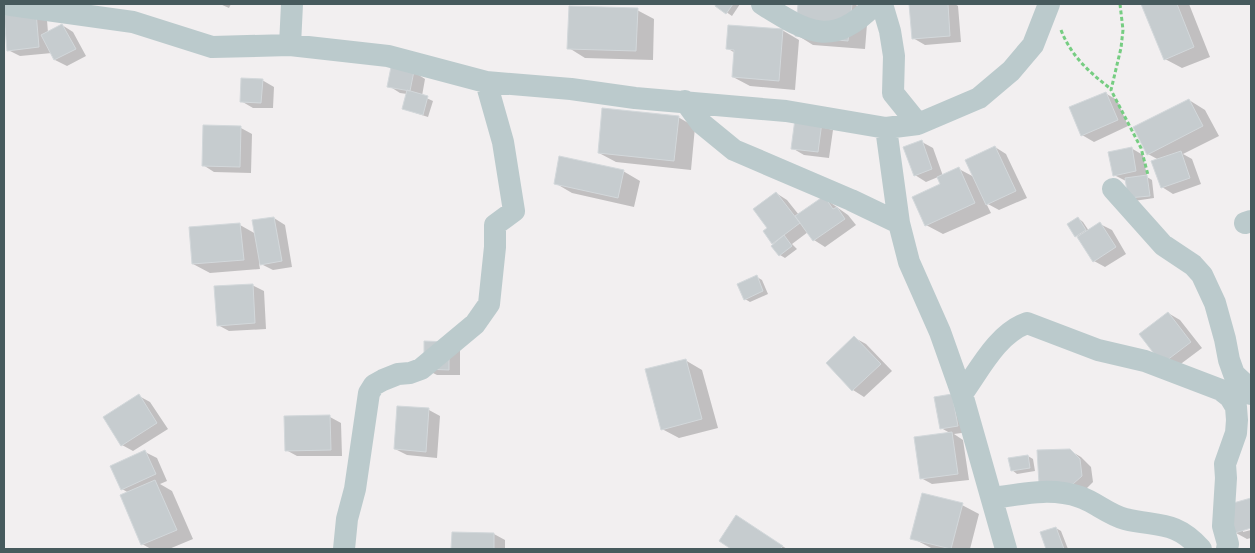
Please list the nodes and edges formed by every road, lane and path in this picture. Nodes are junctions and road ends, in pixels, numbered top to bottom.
1 (4, 4) edge
2 (292, 4) edge
3 (762, 4) edge
4 (875, 4) edge
5 (882, 4) edge
6 (1049, 4) edge
7 (1120, 4) edge
8 (1059, 26) dead end
9 (290, 45) junction
10 (486, 82) junction
11 (1111, 90) junction
12 (685, 101) junction
13 (918, 124) junction
14 (886, 128) junction
15 (1148, 175) dead end
16 (1113, 189) dead end
17 (899, 223) junction
18 (962, 394) junction
19 (1246, 403) edge
20 (992, 498) junction
21 (1004, 539) edge
22 (344, 549) edge
23 (989, 549) edge
24 (1201, 549) edge
25 (1227, 549) edge

1 - 9 street
2 - 9 street
3 - 4 street
5 - 13 street
6 - 13 street
7 - 11 path
8 - 11 path
9 - 10 street
10 - 12 street
10 - 22 street
11 - 15 path
12 - 14 street
12 - 17 street
13 - 14 street
14 - 17 street
16 - 19 street
17 - 18 street
18 - 19 street
18 - 20 street
19 - 25 street
20 - 21 street
20 - 24 street
21 - 23 street

